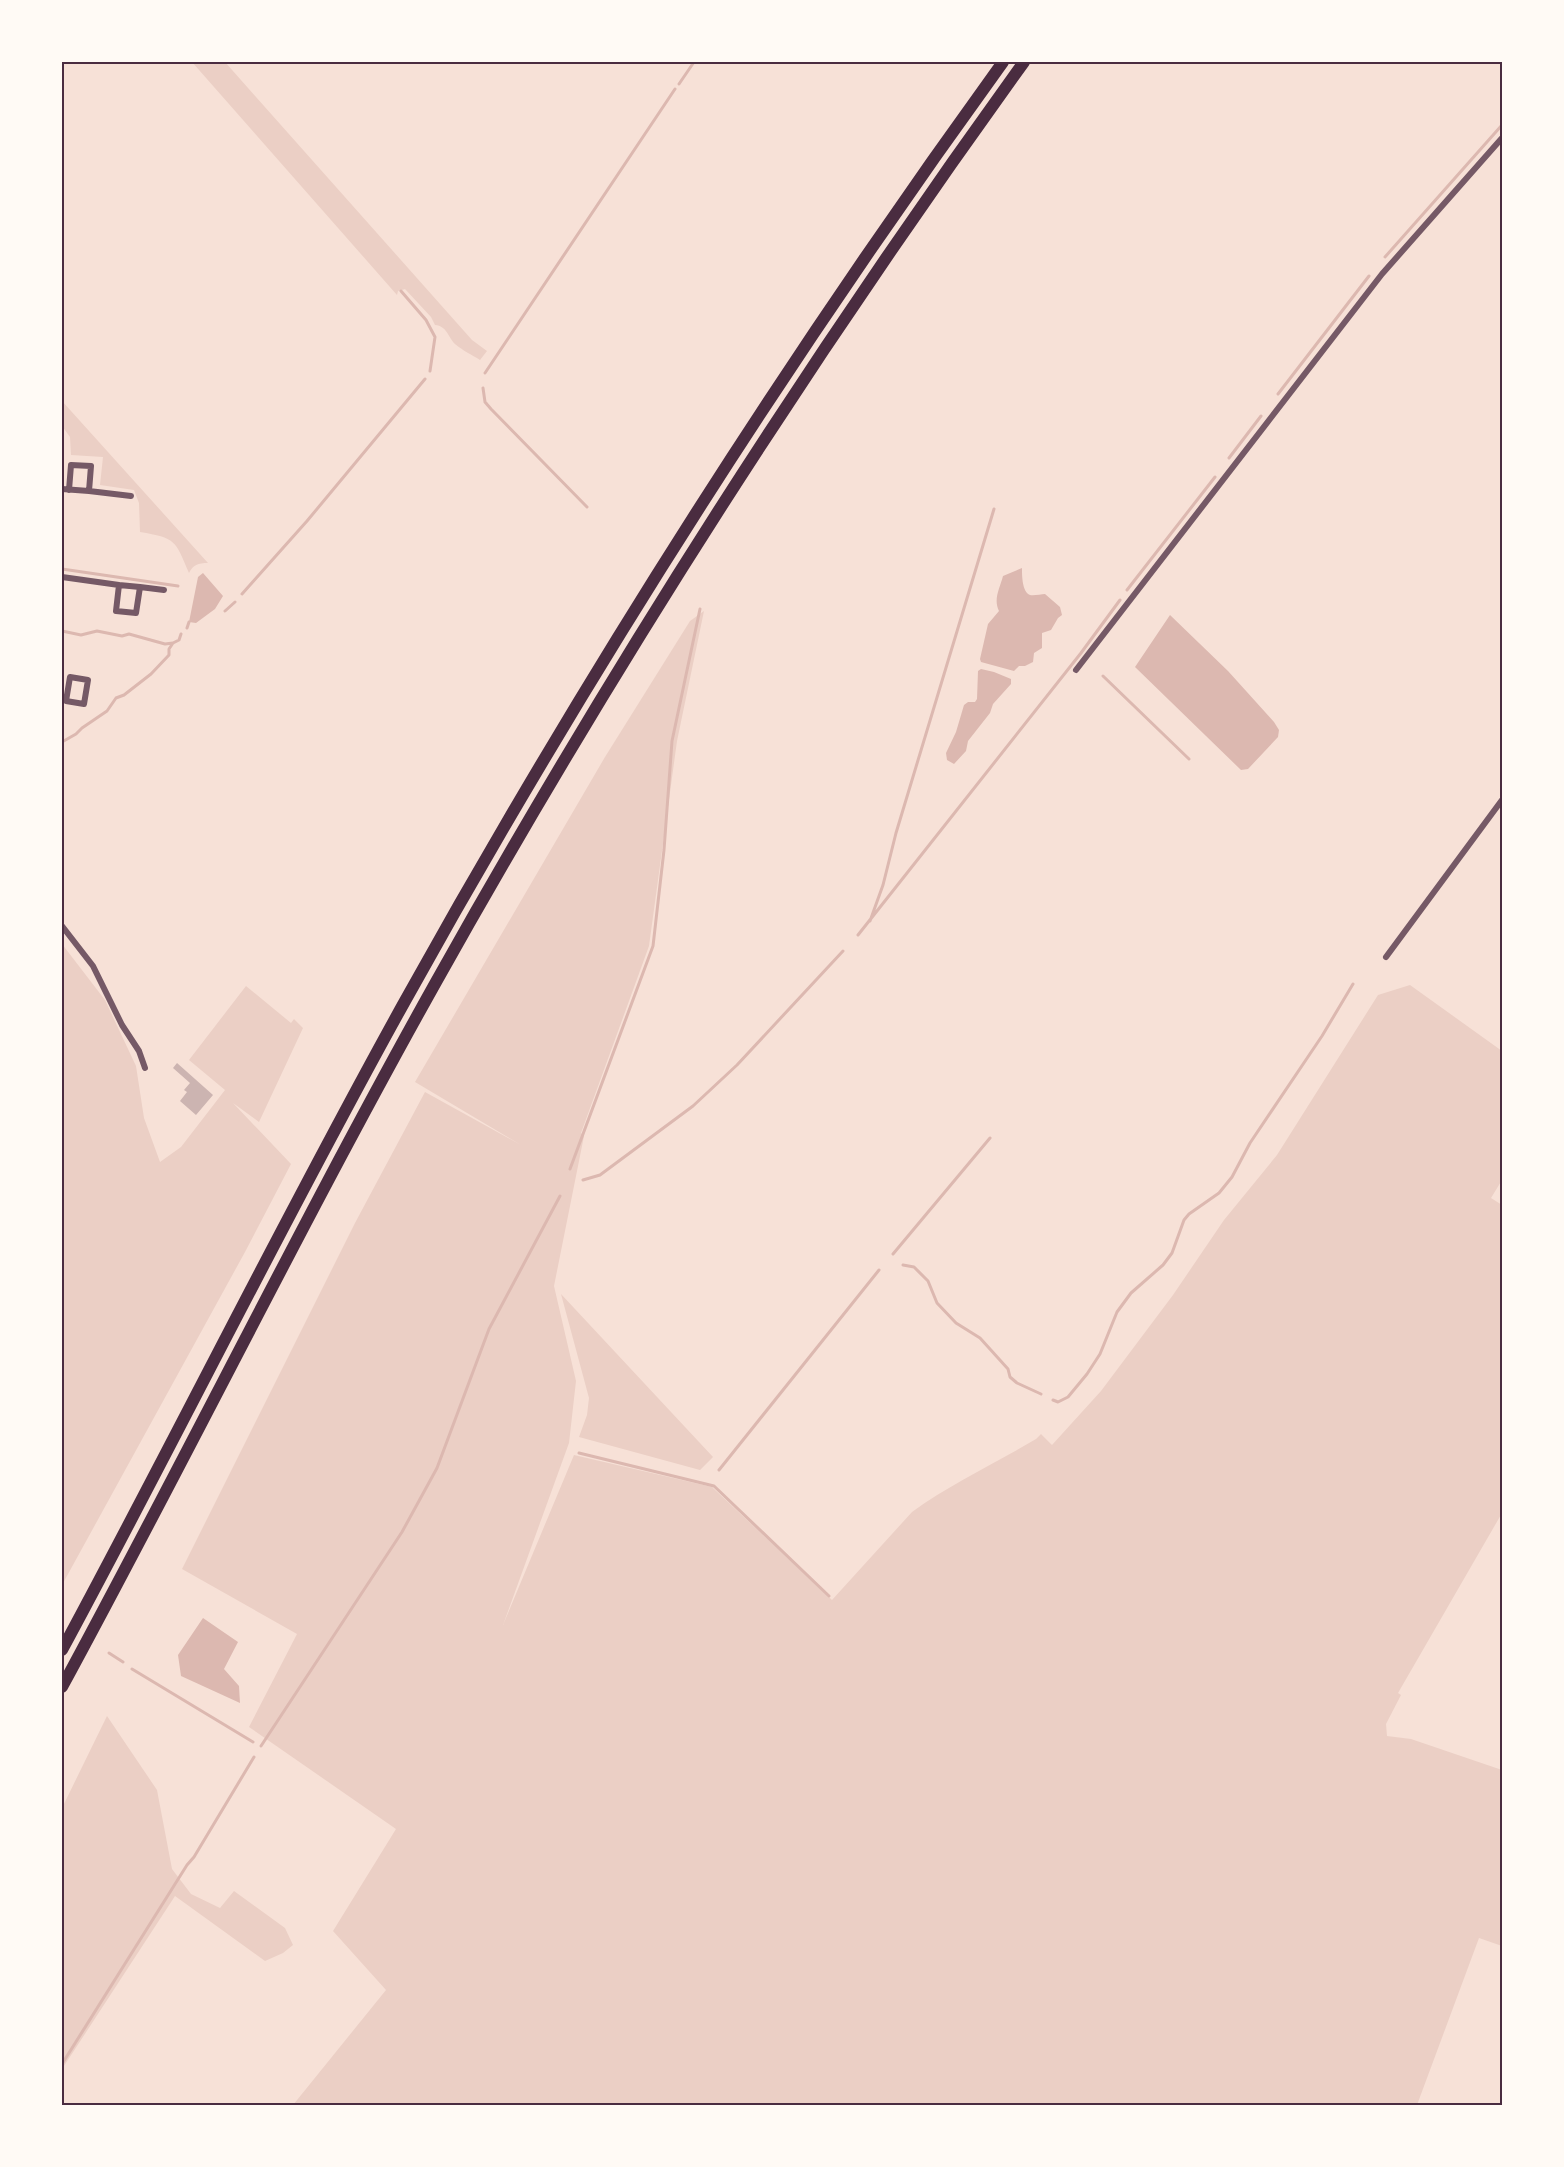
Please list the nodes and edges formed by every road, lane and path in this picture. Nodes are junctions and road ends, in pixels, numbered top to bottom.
1 (1003, 62) edge
2 (1024, 62) edge
3 (1503, 138) edge
4 (62, 489) edge
5 (69, 490) junction
6 (89, 491) junction
7 (131, 496) dead end
8 (62, 577) edge
9 (119, 585) junction
10 (140, 587) junction
11 (164, 590) dead end
12 (1076, 670) dead end
13 (62, 675) edge
14 (70, 677) junction
15 (1503, 800) edge
16 (62, 926) edge
17 (1386, 957) dead end
18 (145, 1068) dead end
19 (62, 1650) edge
20 (62, 1687) edge

1 - 19 highway
2 - 20 highway
3 - 12 street
4 - 5 street
5 - 6 street
5 - 6 street
6 - 7 street
8 - 9 street
9 - 10 street
9 - 10 street
10 - 11 street
13 - 14 street
14 - 14 street
15 - 17 street
16 - 18 street

